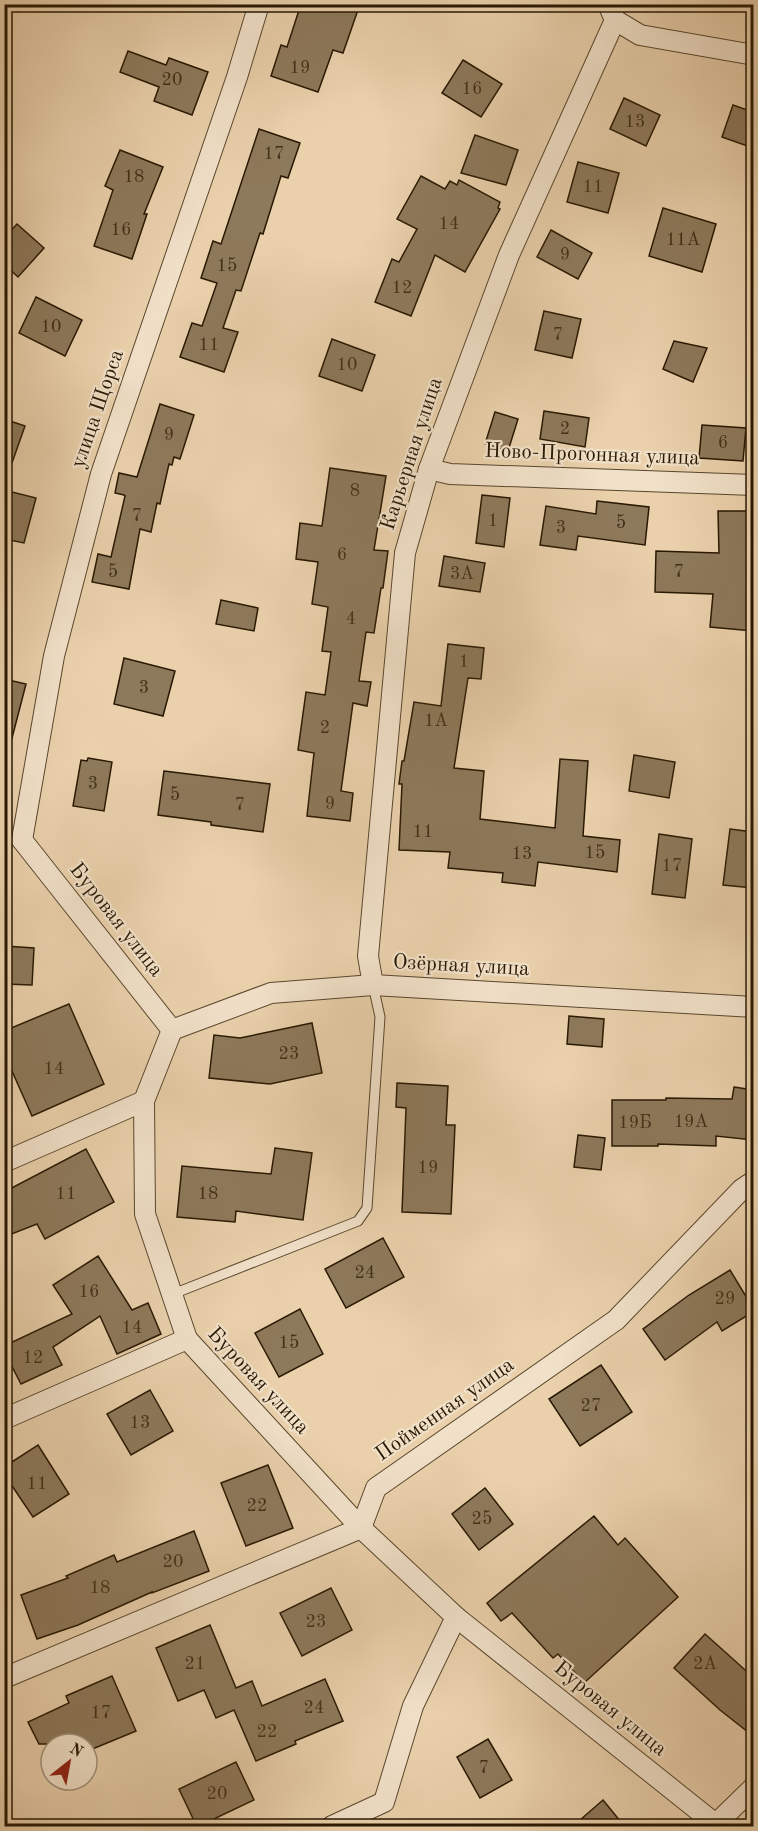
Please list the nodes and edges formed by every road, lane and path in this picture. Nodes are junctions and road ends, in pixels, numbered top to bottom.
1 (259, 4) edge
2 (611, 12) edge
3 (753, 55) edge
4 (429, 469) junction
5 (753, 485) edge
6 (13, 840) edge
7 (373, 985) junction
8 (753, 1006) edge
9 (172, 1030) junction
10 (144, 1101) junction
11 (4, 1162) edge
12 (753, 1181) edge
13 (173, 1294) junction
14 (187, 1339) junction
15 (4, 1419) edge
16 (361, 1528) junction
17 (456, 1617) junction
18 (4, 1677) edge
19 (753, 1787) edge
20 (717, 1826) edge
21 (332, 1827) edge

1 - 6 street, улица Щорса
2 - 3 street
2 - 4 street, Карьерная улица
4 - 5 street, Ново-Прогонная улица
4 - 7 street, Карьерная улица
6 - 9 street, Буровая улица
7 - 8 street, Озёрная улица
7 - 9 street, Озёрная улица
7 - 13 lane
9 - 10 street, Буровая улица
10 - 11 street
10 - 13 street, Буровая улица
12 - 16 street, Пойменная улица
13 - 14 street, Буровая улица
14 - 15 street
14 - 16 street, Буровая улица
16 - 17 street, Буровая улица
16 - 18 street
17 - 20 street, Буровая улица
17 - 21 street
19 - 20 street

